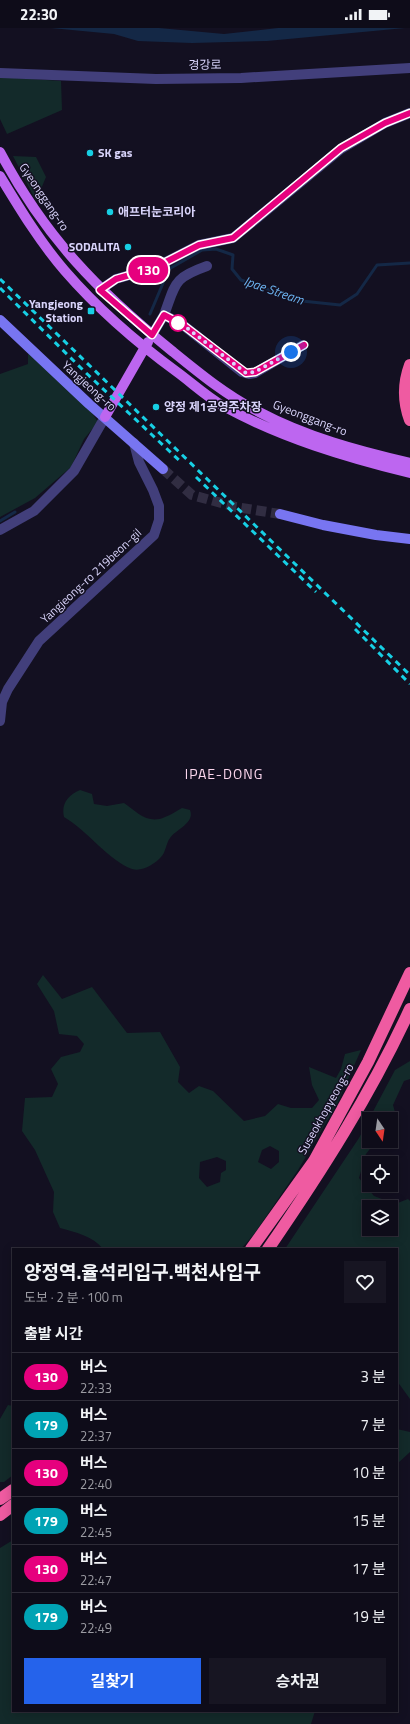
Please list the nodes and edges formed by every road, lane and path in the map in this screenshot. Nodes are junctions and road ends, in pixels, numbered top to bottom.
1 (410, 68) edge
2 (0, 73) edge
3 (410, 113) edge
4 (0, 152) edge
5 (0, 176) edge
6 (207, 266) dead end
7 (100, 290) junction
8 (164, 315) junction
9 (0, 321) edge
10 (152, 335) junction
11 (304, 345) dead end
12 (144, 348) junction
13 (410, 366) edge
14 (105, 417) junction
15 (410, 420) edge
16 (134, 443) junction
17 (410, 462) edge
18 (163, 469) tunnel mouth
19 (410, 473) edge
20 (280, 514) tunnel mouth
21 (0, 530) edge
22 (410, 539) edge
23 (0, 721) edge
24 (410, 973) edge
25 (410, 1009) edge
26 (252, 1248) edge
27 (269, 1248) edge
28 (12, 1491) edge
29 (0, 1499) edge
30 (12, 1506) edge
31 (0, 1515) edge

1 - 2 street, 경강로
3 - 7 street
4 - 7 main road, Gyeonggang-ro
5 - 12 main road, Gyeonggang-ro
6 - 8 street
7 - 10 main road, Gyeonggang-ro
8 - 10 street
8 - 11 street
9 - 14 main road, Yangjeong-ro
10 - 12 main road
10 - 17 main road, Gyeonggang-ro
12 - 14 main road
12 - 19 main road, Gyeonggang-ro
13 - 15 highway
14 - 16 main road, Yangjeong-ro
14 - 21 street
16 - 18 main road, Yangjeong-ro
16 - 23 street, Yangjeong-ro 219beon-gil
20 - 22 main road
24 - 26 highway, Suseokhopyeong-ro
25 - 27 highway
28 - 29 highway
30 - 31 highway

